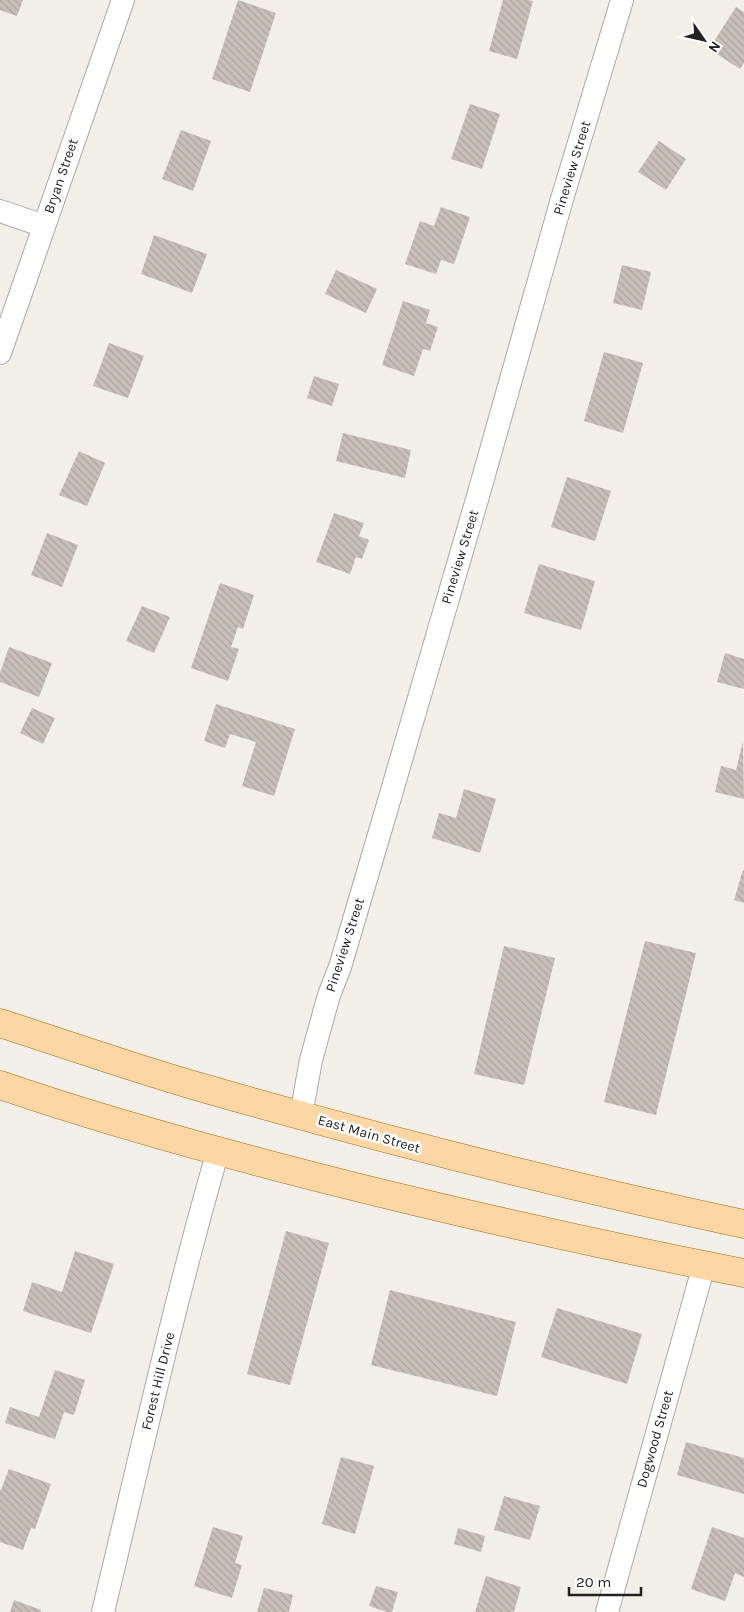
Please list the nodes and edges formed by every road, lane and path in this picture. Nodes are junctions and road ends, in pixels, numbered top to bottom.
1 (123, 0) edge
2 (622, 0) edge
3 (0, 211) edge
4 (44, 226) junction
5 (0, 353) edge
6 (0, 1023) edge
7 (0, 1084) edge
8 (301, 1114) junction
9 (218, 1151) junction
10 (744, 1224) edge
11 (704, 1265) junction
12 (744, 1273) edge
13 (103, 1612) edge
14 (607, 1612) edge

1 - 4 street, Bryan Street
2 - 8 street, Pineview Street
3 - 4 street
4 - 5 street, Bryan Street
6 - 8 main road, East Main Street
7 - 9 main road
8 - 10 main road, East Main Street
9 - 11 main road
9 - 13 street, Forest Hill Drive
11 - 12 main road
11 - 14 street, Dogwood Street

